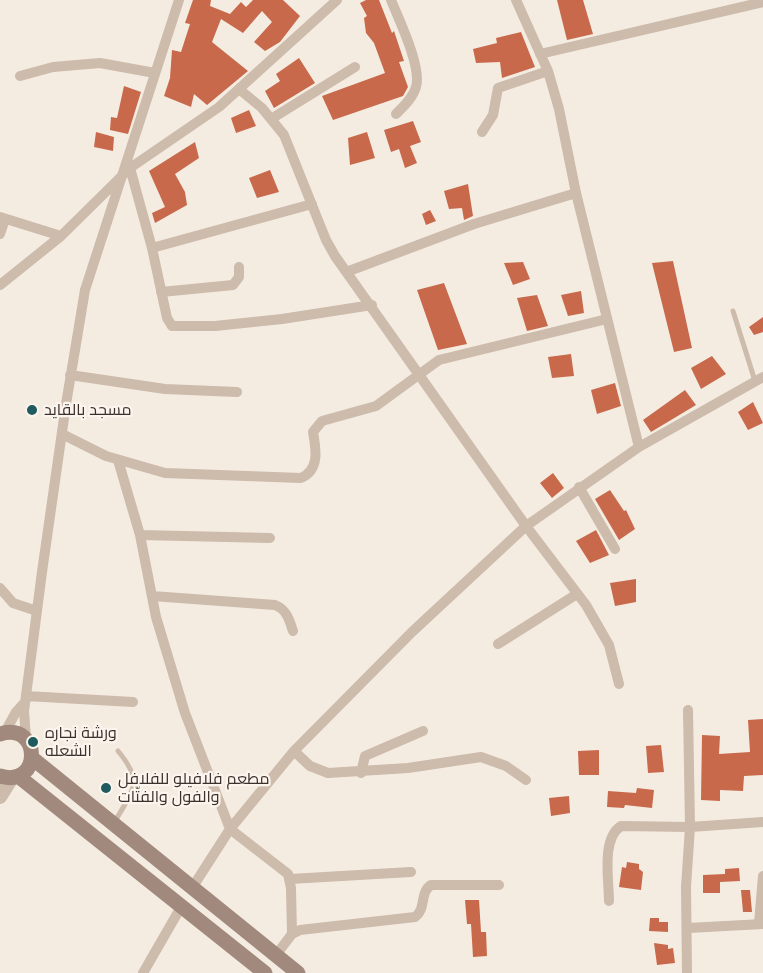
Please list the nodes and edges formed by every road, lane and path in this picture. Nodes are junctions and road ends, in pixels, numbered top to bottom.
1 (179, 0) edge
2 (337, 0) edge
3 (391, 0) edge
4 (516, 0) edge
5 (763, 2) edge
6 (540, 54) junction
7 (355, 67) dead end
8 (548, 71) junction
9 (155, 73) junction
10 (20, 76) dead end
11 (239, 89) junction
12 (396, 114) dead end
13 (271, 119) junction
14 (482, 132) dead end
15 (127, 171) junction
16 (576, 193) junction
17 (312, 204) junction
18 (3, 218) edge
19 (0, 234) edge
20 (61, 236) junction
21 (152, 248) junction
22 (239, 267) dead end
23 (349, 272) junction
24 (0, 285) edge
25 (161, 292) junction
26 (372, 305) junction
27 (733, 311) dead end
28 (607, 319) junction
29 (70, 375) junction
30 (420, 375) junction
31 (759, 379) edge
32 (237, 392) dead end
33 (62, 434) junction
34 (639, 447) junction
35 (118, 460) junction
36 (579, 487) junction
37 (526, 526) junction
38 (140, 535) junction
39 (270, 538) dead end
40 (615, 549) dead end
41 (0, 588) edge
42 (577, 594) junction
43 (152, 596) junction
44 (37, 611) junction
45 (293, 631) dead end
46 (498, 644) dead end
47 (619, 684) dead end
48 (25, 699) junction
49 (133, 702) dead end
50 (688, 710) dead end
51 (423, 731) dead end
52 (1, 733) edge
53 (26, 739) junction
54 (118, 751) dead end
55 (294, 751) junction
56 (32, 758) junction
57 (362, 773) junction
58 (10, 776) edge
59 (526, 780) dead end
60 (0, 797) edge
61 (763, 822) edge
62 (113, 825) junction
63 (690, 827) junction
64 (230, 828) junction
65 (411, 872) dead end
66 (763, 876) edge
67 (290, 879) junction
68 (499, 885) dead end
69 (192, 888) junction
70 (609, 901) dead end
71 (182, 907) junction
72 (761, 924) edge
73 (688, 927) junction
74 (292, 934) junction
75 (276, 955) junction
76 (143, 973) edge
77 (265, 973) edge
78 (298, 973) edge
79 (687, 973) edge

1 - 9 street
2 - 11 street
3 - 12 street
4 - 6 street
5 - 6 street
6 - 8 street
7 - 13 street
8 - 14 street
8 - 16 street
9 - 10 street
9 - 15 street
11 - 13 street
11 - 15 street
13 - 17 street
15 - 20 street
15 - 21 street
15 - 29 street
16 - 23 street
16 - 28 street
17 - 21 street
17 - 23 street
18 - 19 street
18 - 20 street
20 - 24 street
21 - 25 street
22 - 25 street
23 - 26 street
25 - 26 street
26 - 30 street
27 - 31 lane
28 - 30 street
28 - 34 street
29 - 32 street
29 - 33 street
30 - 35 street
30 - 37 street
31 - 34 street
33 - 35 street
33 - 44 street
34 - 36 street
35 - 38 street
36 - 37 street
36 - 40 street
37 - 42 street
37 - 55 street
38 - 39 street
38 - 43 street
41 - 44 street
42 - 46 street
42 - 47 street
43 - 45 street
43 - 64 street
44 - 48 street
48 - 49 street
48 - 52 street
48 - 53 street
50 - 63 street
51 - 57 street
52 - 53 main road
53 - 56 main road
54 - 62 lane
55 - 57 street
55 - 64 street
56 - 58 main road
56 - 62 main road
57 - 59 street
58 - 60 street
58 - 71 main road
61 - 63 street
62 - 69 main road
63 - 70 street
63 - 73 street
64 - 67 street
64 - 69 street
65 - 67 street
66 - 72 street
67 - 74 street
68 - 74 street
69 - 75 main road
71 - 76 street
71 - 77 main road
72 - 73 street
73 - 79 street
74 - 75 street
75 - 78 main road

